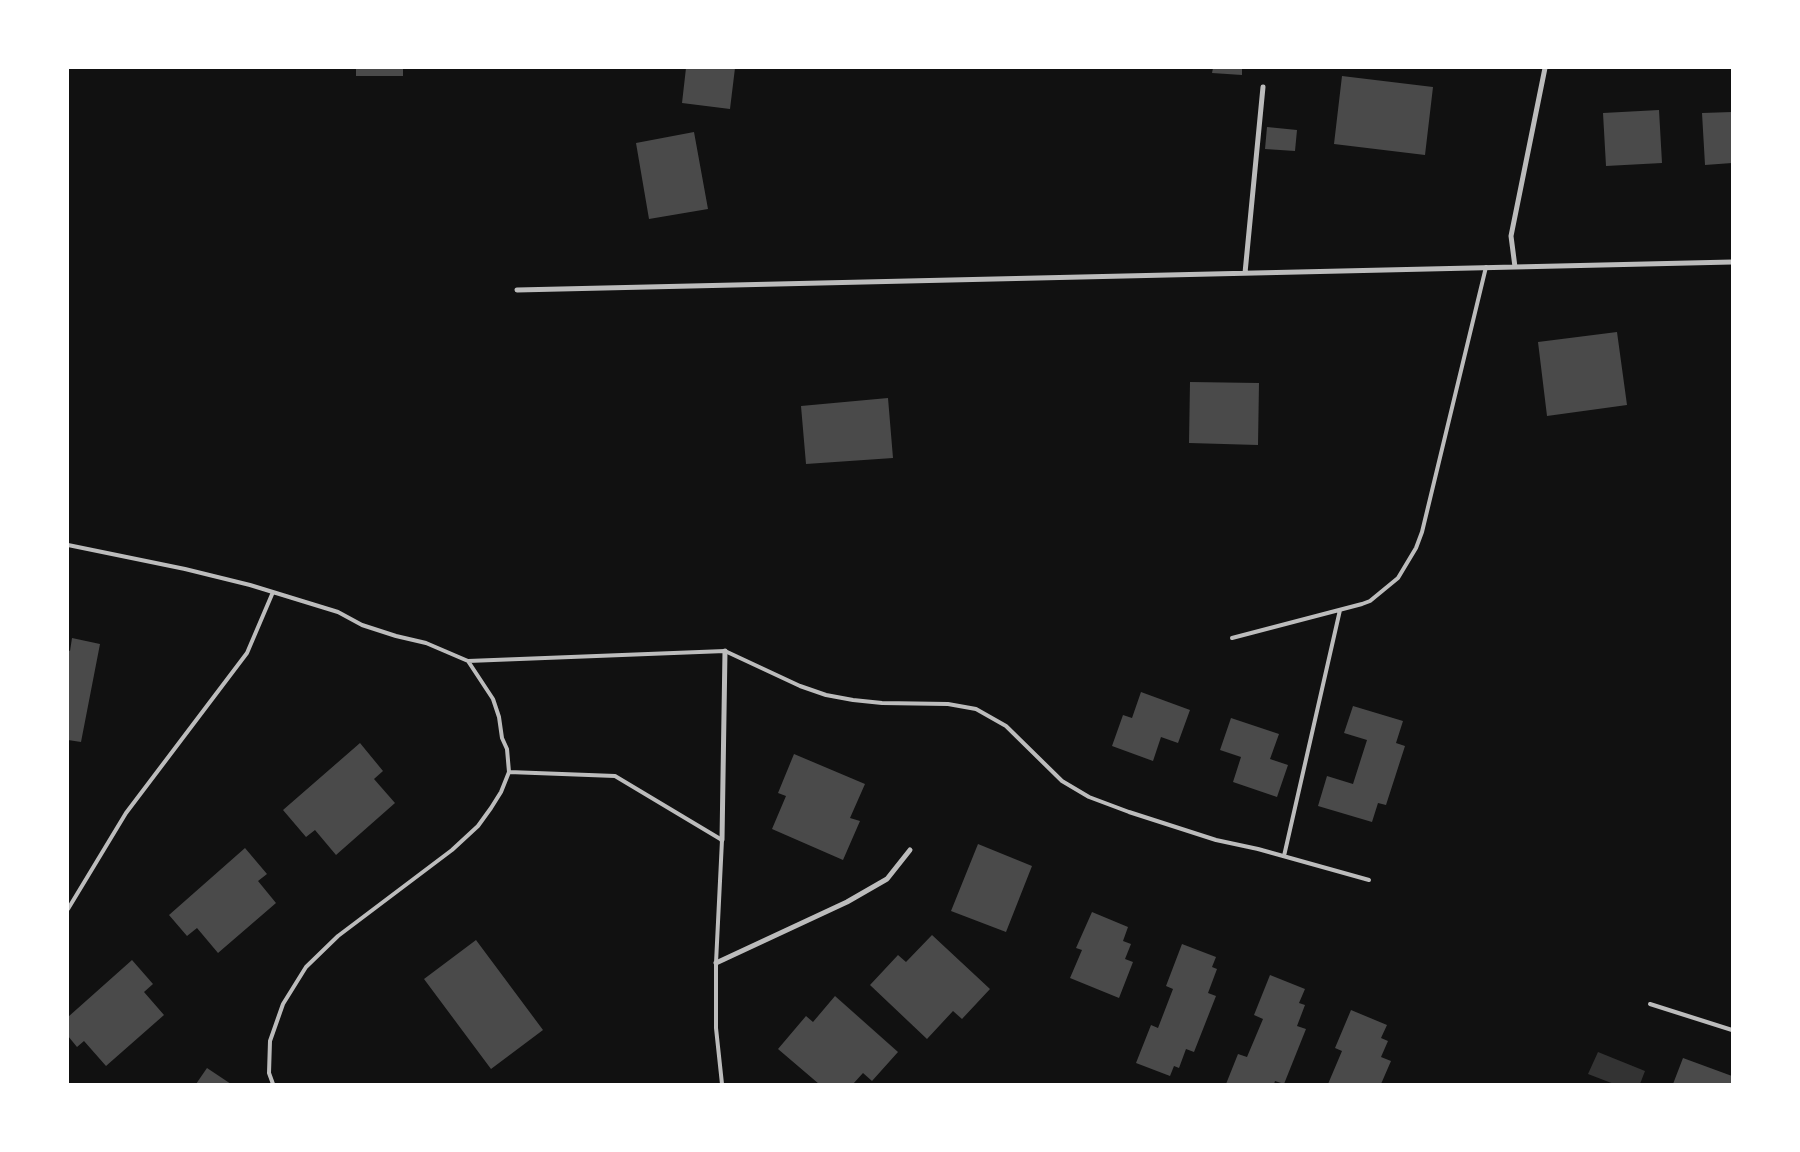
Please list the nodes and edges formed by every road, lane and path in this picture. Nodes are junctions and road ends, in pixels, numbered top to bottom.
1 (1545, 68) edge
2 (1263, 87) dead end
3 (1732, 262) edge
4 (1486, 267) junction
5 (1515, 267) junction
6 (1245, 273) junction
7 (517, 290) dead end
8 (68, 545) edge
9 (273, 592) junction
10 (1340, 610) junction
11 (1232, 638) dead end
12 (725, 651) junction
13 (468, 661) junction
14 (509, 772) junction
15 (722, 840) junction
16 (910, 850) dead end
17 (1284, 856) junction
18 (1369, 880) dead end
19 (68, 909) edge
20 (716, 963) junction
21 (1650, 1004) dead end
22 (1732, 1030) edge
23 (273, 1084) edge
24 (722, 1084) edge

1 - 5 street
2 - 6 street
3 - 5 street
4 - 5 street
4 - 6 street
4 - 10 lane
6 - 7 street
8 - 9 lane
9 - 13 lane
9 - 19 lane
10 - 11 lane
10 - 17 lane
12 - 13 lane
12 - 15 street
12 - 17 lane
13 - 14 lane
14 - 15 lane
14 - 23 lane
15 - 20 lane
16 - 20 street
17 - 18 lane
20 - 24 lane
21 - 22 lane

